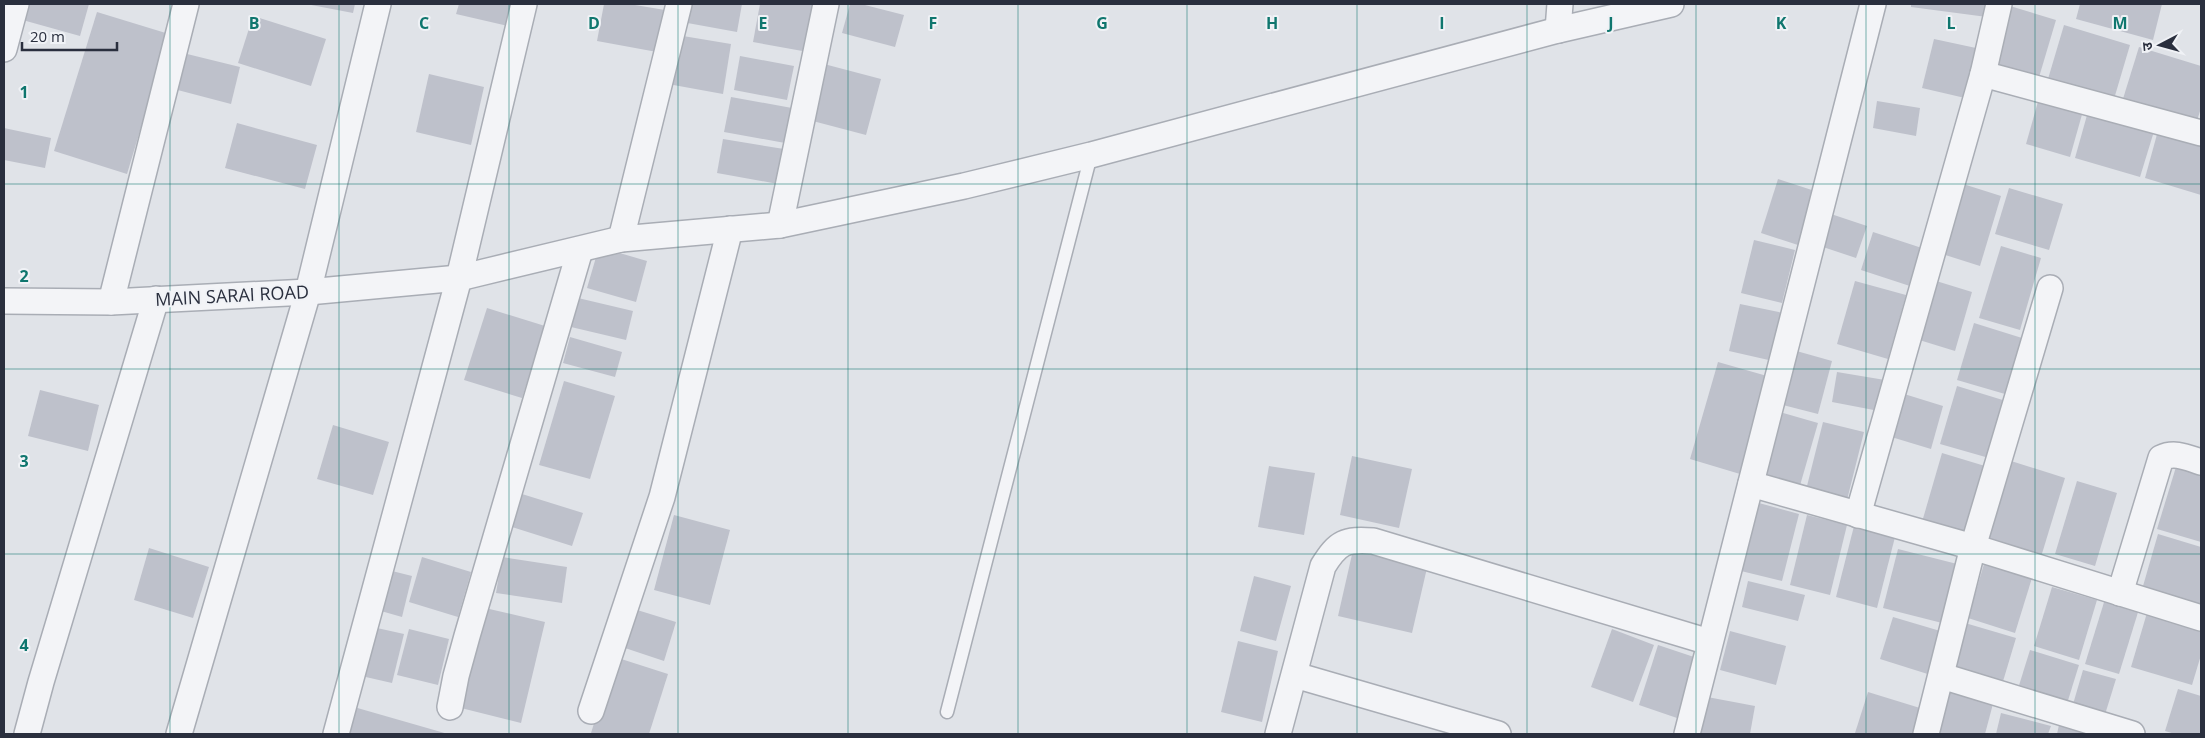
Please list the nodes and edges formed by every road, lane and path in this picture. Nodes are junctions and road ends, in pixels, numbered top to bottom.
1 (16, 4) edge
2 (186, 4) edge
3 (378, 4) edge
4 (524, 4) edge
5 (679, 4) edge
6 (826, 4) edge
7 (1560, 4) edge
8 (1671, 4) edge
9 (1873, 4) edge
10 (1999, 4) edge
11 (1558, 30) junction
12 (4, 49) edge
13 (1982, 74) junction
14 (2201, 133) edge
15 (1090, 155) junction
16 (780, 225) junction
17 (730, 230) junction
18 (621, 239) junction
19 (580, 250) junction
20 (459, 278) junction
21 (2050, 288) dead end
22 (308, 292) junction
23 (156, 299) junction
24 (111, 302) junction
25 (4, 303) edge
26 (2201, 462) edge
27 (1751, 484) junction
28 (1858, 515) junction
29 (1973, 547) junction
30 (2120, 593) junction
31 (2201, 618) edge
32 (1709, 642) junction
33 (1295, 675) junction
34 (1942, 676) junction
35 (450, 707) dead end
36 (591, 711) dead end
37 (947, 712) dead end
38 (27, 734) edge
39 (179, 734) edge
40 (336, 734) edge
41 (1278, 734) edge
42 (1498, 734) edge
43 (1687, 734) edge
44 (1926, 734) edge
45 (2132, 734) edge

1 - 12 street
2 - 24 street
3 - 22 street
4 - 20 street
5 - 18 street
6 - 16 street
7 - 11 street
8 - 11 street, MAIN SARAI ROAD
9 - 27 street
10 - 13 street
11 - 15 street, MAIN SARAI ROAD
13 - 14 street
13 - 28 street
15 - 16 street, MAIN SARAI ROAD
15 - 37 lane
16 - 17 street, MAIN SARAI ROAD
17 - 18 street, MAIN SARAI ROAD
17 - 36 street
18 - 19 street, MAIN SARAI ROAD
19 - 20 street, MAIN SARAI ROAD
19 - 35 street
20 - 22 street, MAIN SARAI ROAD
20 - 40 street
21 - 29 street
22 - 23 street, MAIN SARAI ROAD
22 - 39 street
23 - 24 street, MAIN SARAI ROAD
23 - 38 street
24 - 25 street, MAIN SARAI ROAD
26 - 30 street
27 - 28 street
27 - 32 street
28 - 29 street
29 - 30 street
29 - 34 street
30 - 31 street
32 - 33 street
32 - 43 street
33 - 41 street
33 - 42 street
34 - 44 street
34 - 45 street

